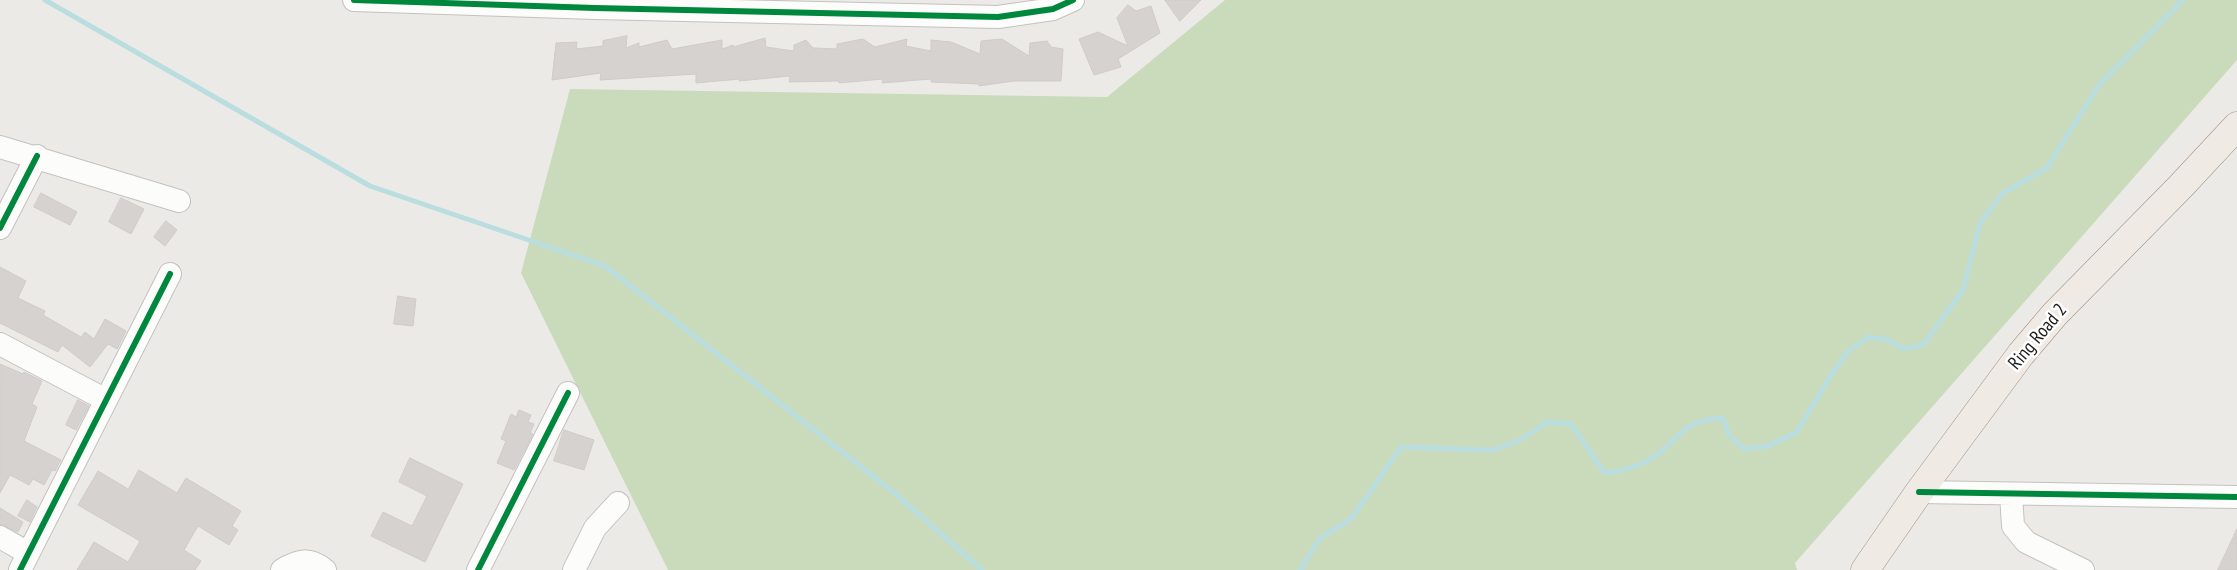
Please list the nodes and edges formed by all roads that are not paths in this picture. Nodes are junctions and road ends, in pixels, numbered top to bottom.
1 (354, 0) edge
2 (1073, 0) edge
3 (595, 4) edge
4 (2237, 126) edge
5 (0, 146) edge
6 (37, 156) junction
7 (179, 201) dead end
8 (0, 228) edge
9 (170, 274) dead end
10 (0, 344) edge
11 (568, 393) dead end
12 (106, 400) junction
13 (1919, 492) junction
14 (2011, 494) junction
15 (2237, 497) edge
16 (618, 503) dead end
17 (0, 536) edge
18 (2026, 542) junction
19 (24, 561) edge
20 (282, 570) edge
21 (324, 570) edge
22 (478, 570) edge
23 (574, 570) edge
24 (1865, 570) edge
25 (2055, 570) edge
26 (2083, 570) edge

1 - 3 street
2 - 3 street
4 - 13 main road, Ring Road 2
5 - 6 street
6 - 7 street
6 - 8 street
9 - 12 street
10 - 12 street
11 - 22 street
12 - 19 street
13 - 14 street
13 - 24 main road, Ring Road 2
14 - 15 street
14 - 18 street
16 - 23 street
17 - 19 street
18 - 25 street
18 - 26 street
20 - 21 street

